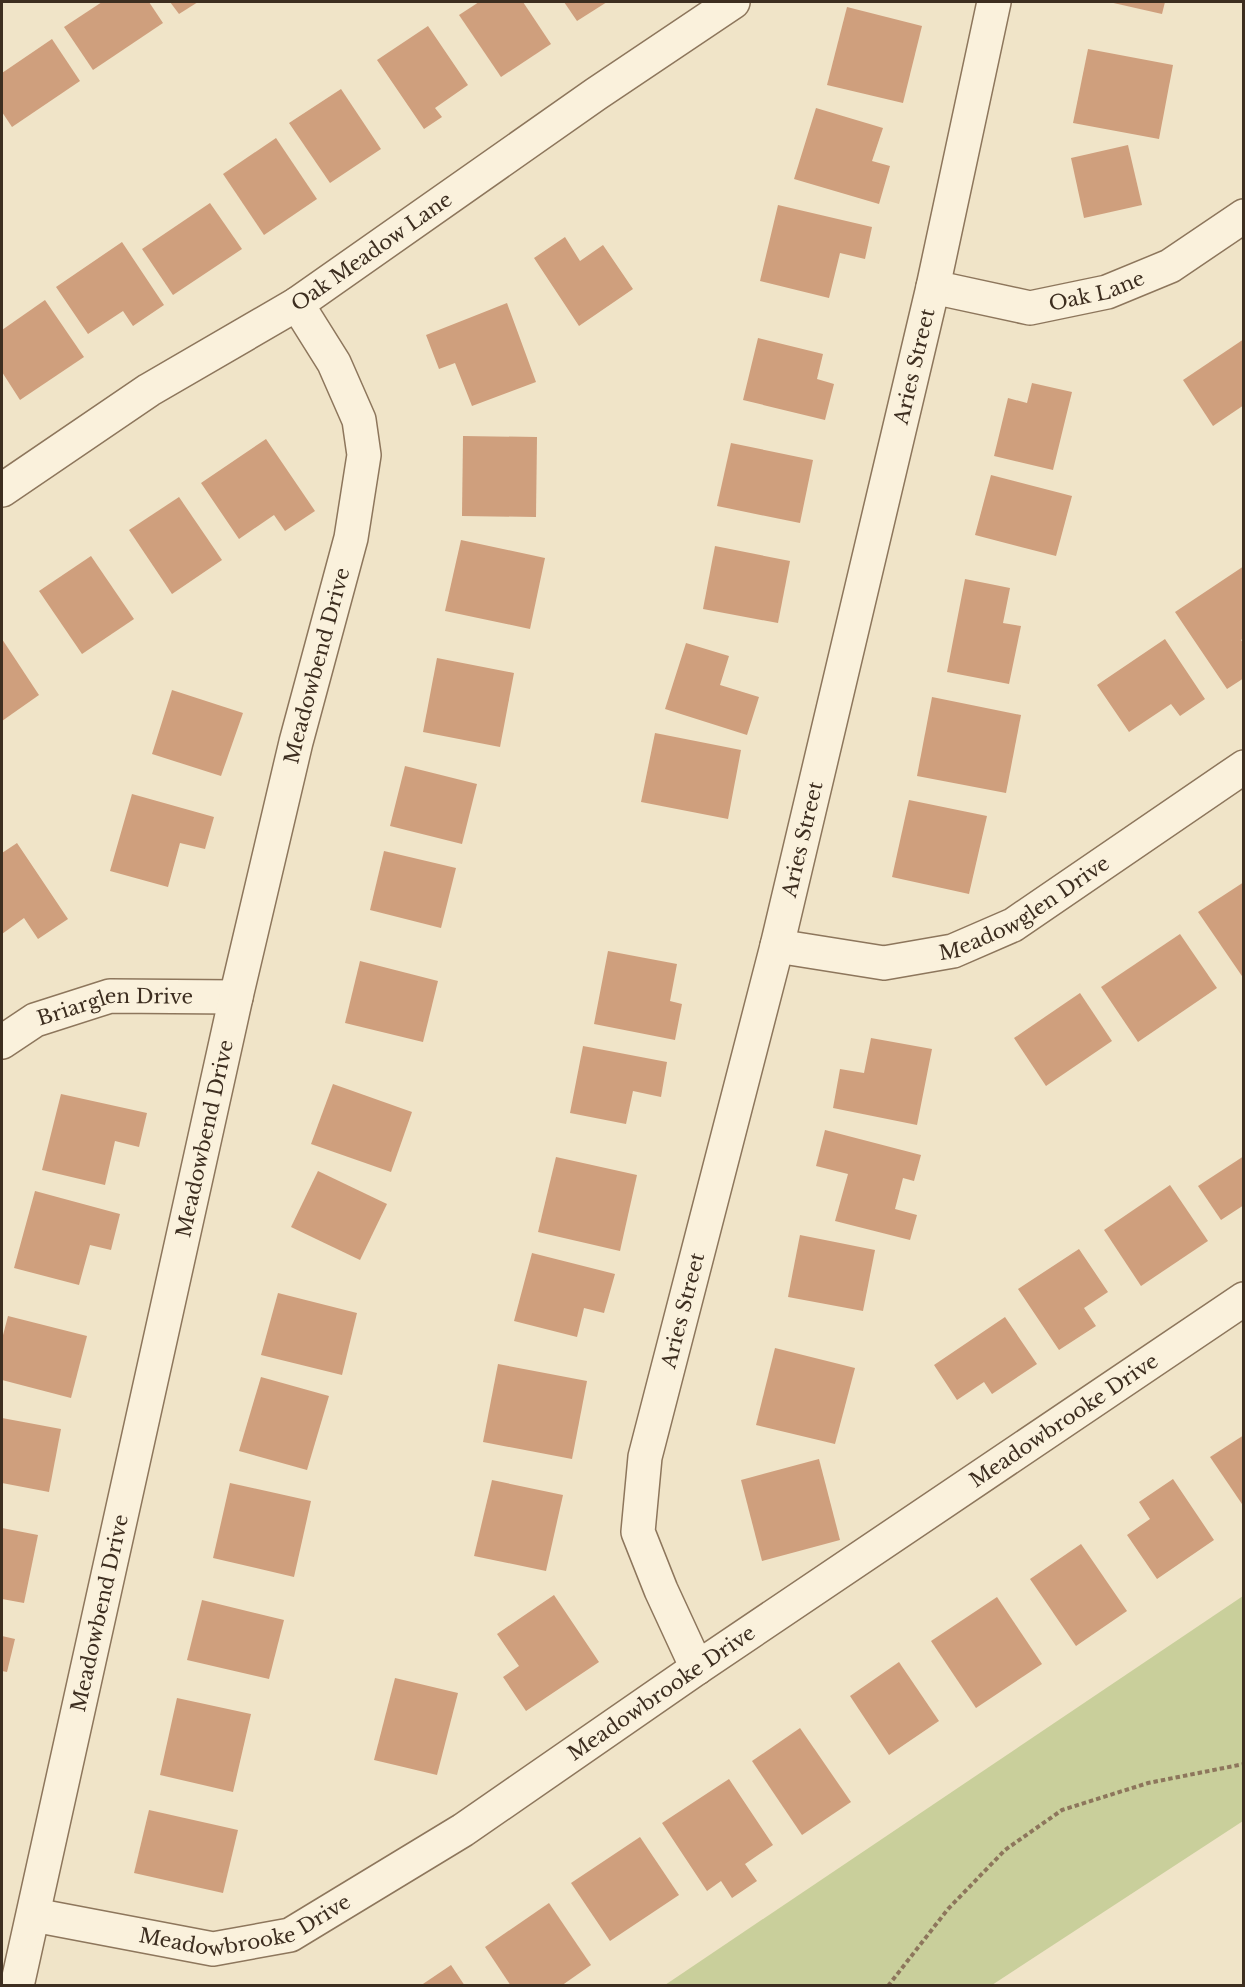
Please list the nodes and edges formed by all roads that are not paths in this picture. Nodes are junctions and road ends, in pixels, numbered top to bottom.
1 (733, 2) edge
2 (994, 2) edge
3 (1244, 216) edge
4 (933, 287) junction
5 (297, 304) junction
6 (2, 490) edge
7 (1244, 767) edge
8 (777, 946) junction
9 (236, 997) junction
10 (2, 1042) edge
11 (1244, 1299) edge
12 (697, 1668) junction
13 (34, 1916) junction
14 (17, 1986) edge

1 - 5 street, Oak Meadow Lane
2 - 4 street, Aries Street
3 - 4 street, Oak Lane
4 - 8 street, Aries Street
5 - 6 street, Oak Meadow Lane
5 - 9 street, Meadowbend Drive
7 - 8 street, Meadowglen Drive
8 - 12 street, Aries Street
9 - 10 street, Briarglen Drive
9 - 13 street, Meadowbend Drive
11 - 12 street, Meadowbrooke Drive
12 - 13 street, Meadowbrooke Drive
13 - 14 street, Meadowbend Drive

